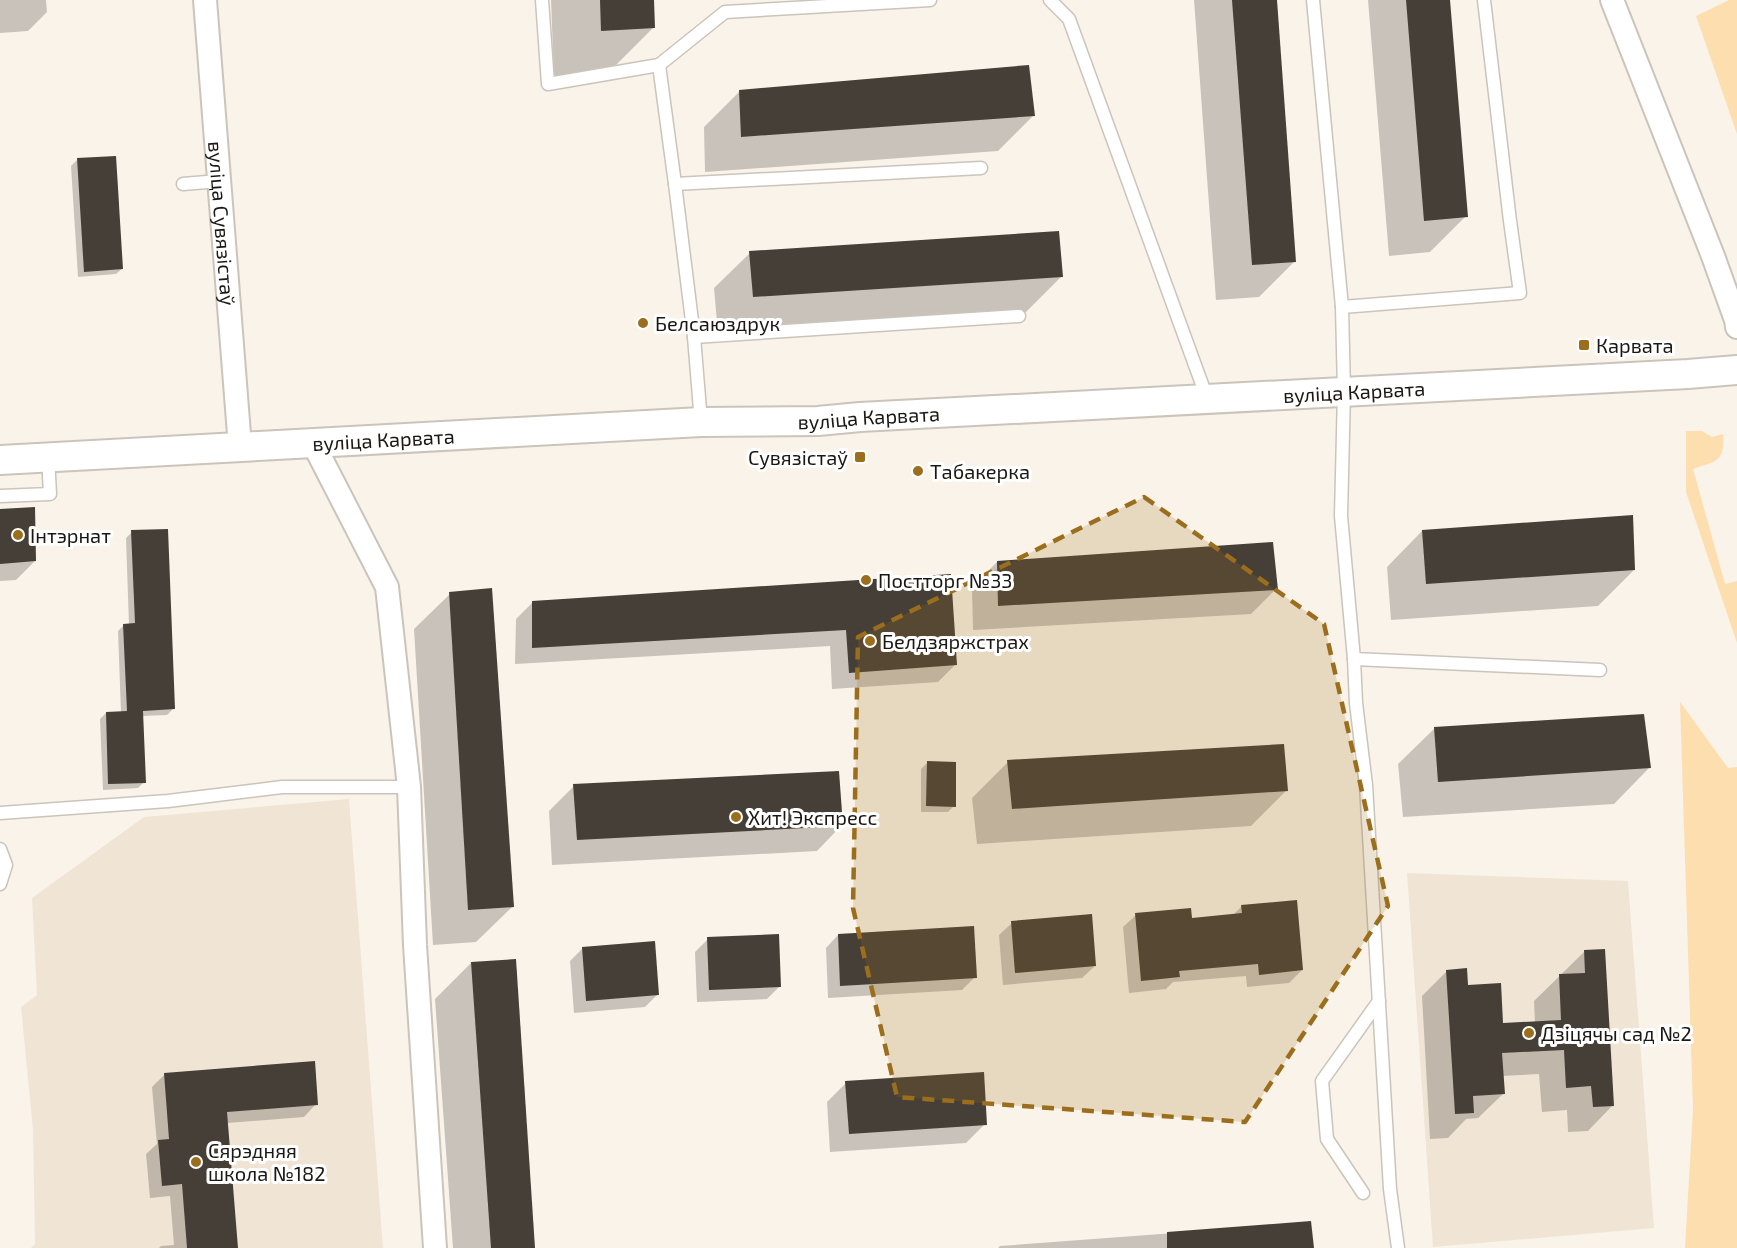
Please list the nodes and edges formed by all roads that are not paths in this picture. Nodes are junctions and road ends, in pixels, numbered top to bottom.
1 (205, 0) edge
2 (542, 0) edge
3 (930, 0) edge
4 (1050, 0) edge
5 (1313, 0) edge
6 (1484, 0) edge
7 (1612, 0) edge
8 (660, 65) junction
9 (981, 168) dead end
10 (219, 181) junction
11 (183, 184) dead end
12 (675, 184) junction
13 (1342, 307) junction
14 (1019, 316) dead end
15 (1737, 327) edge
16 (694, 337) junction
17 (1737, 370) edge
18 (1344, 392) junction
19 (1207, 398) junction
20 (701, 422) junction
21 (313, 443) junction
22 (240, 447) junction
23 (48, 458) junction
24 (0, 460) edge
25 (0, 496) edge
26 (1354, 659) junction
27 (1600, 670) dead end
28 (409, 787) junction
29 (0, 813) edge
30 (0, 849) edge
31 (0, 884) edge
32 (1379, 1001) junction
33 (1363, 1193) dead end
34 (435, 1248) edge
35 (1398, 1248) edge

1 - 10 street, вуліца Сувязістаў
2 - 8 lane
3 - 8 lane
4 - 19 lane
5 - 13 lane
6 - 13 lane
7 - 15 street
8 - 12 lane
9 - 12 lane
10 - 11 lane
10 - 22 street, вуліца Сувязістаў
12 - 16 lane
13 - 18 lane
14 - 16 lane
16 - 20 lane
17 - 18 street, вуліца Карвата
18 - 19 street, вуліца Карвата
18 - 26 lane
19 - 20 street, вуліца Карвата
20 - 21 street, вуліца Карвата
21 - 22 street, вуліца Карвата
21 - 28 street
22 - 23 street, вуліца Карвата
23 - 24 street, вуліца Карвата
23 - 25 lane
26 - 27 lane
26 - 32 lane
28 - 29 lane
28 - 34 street
30 - 31 lane
32 - 33 lane
32 - 35 lane

